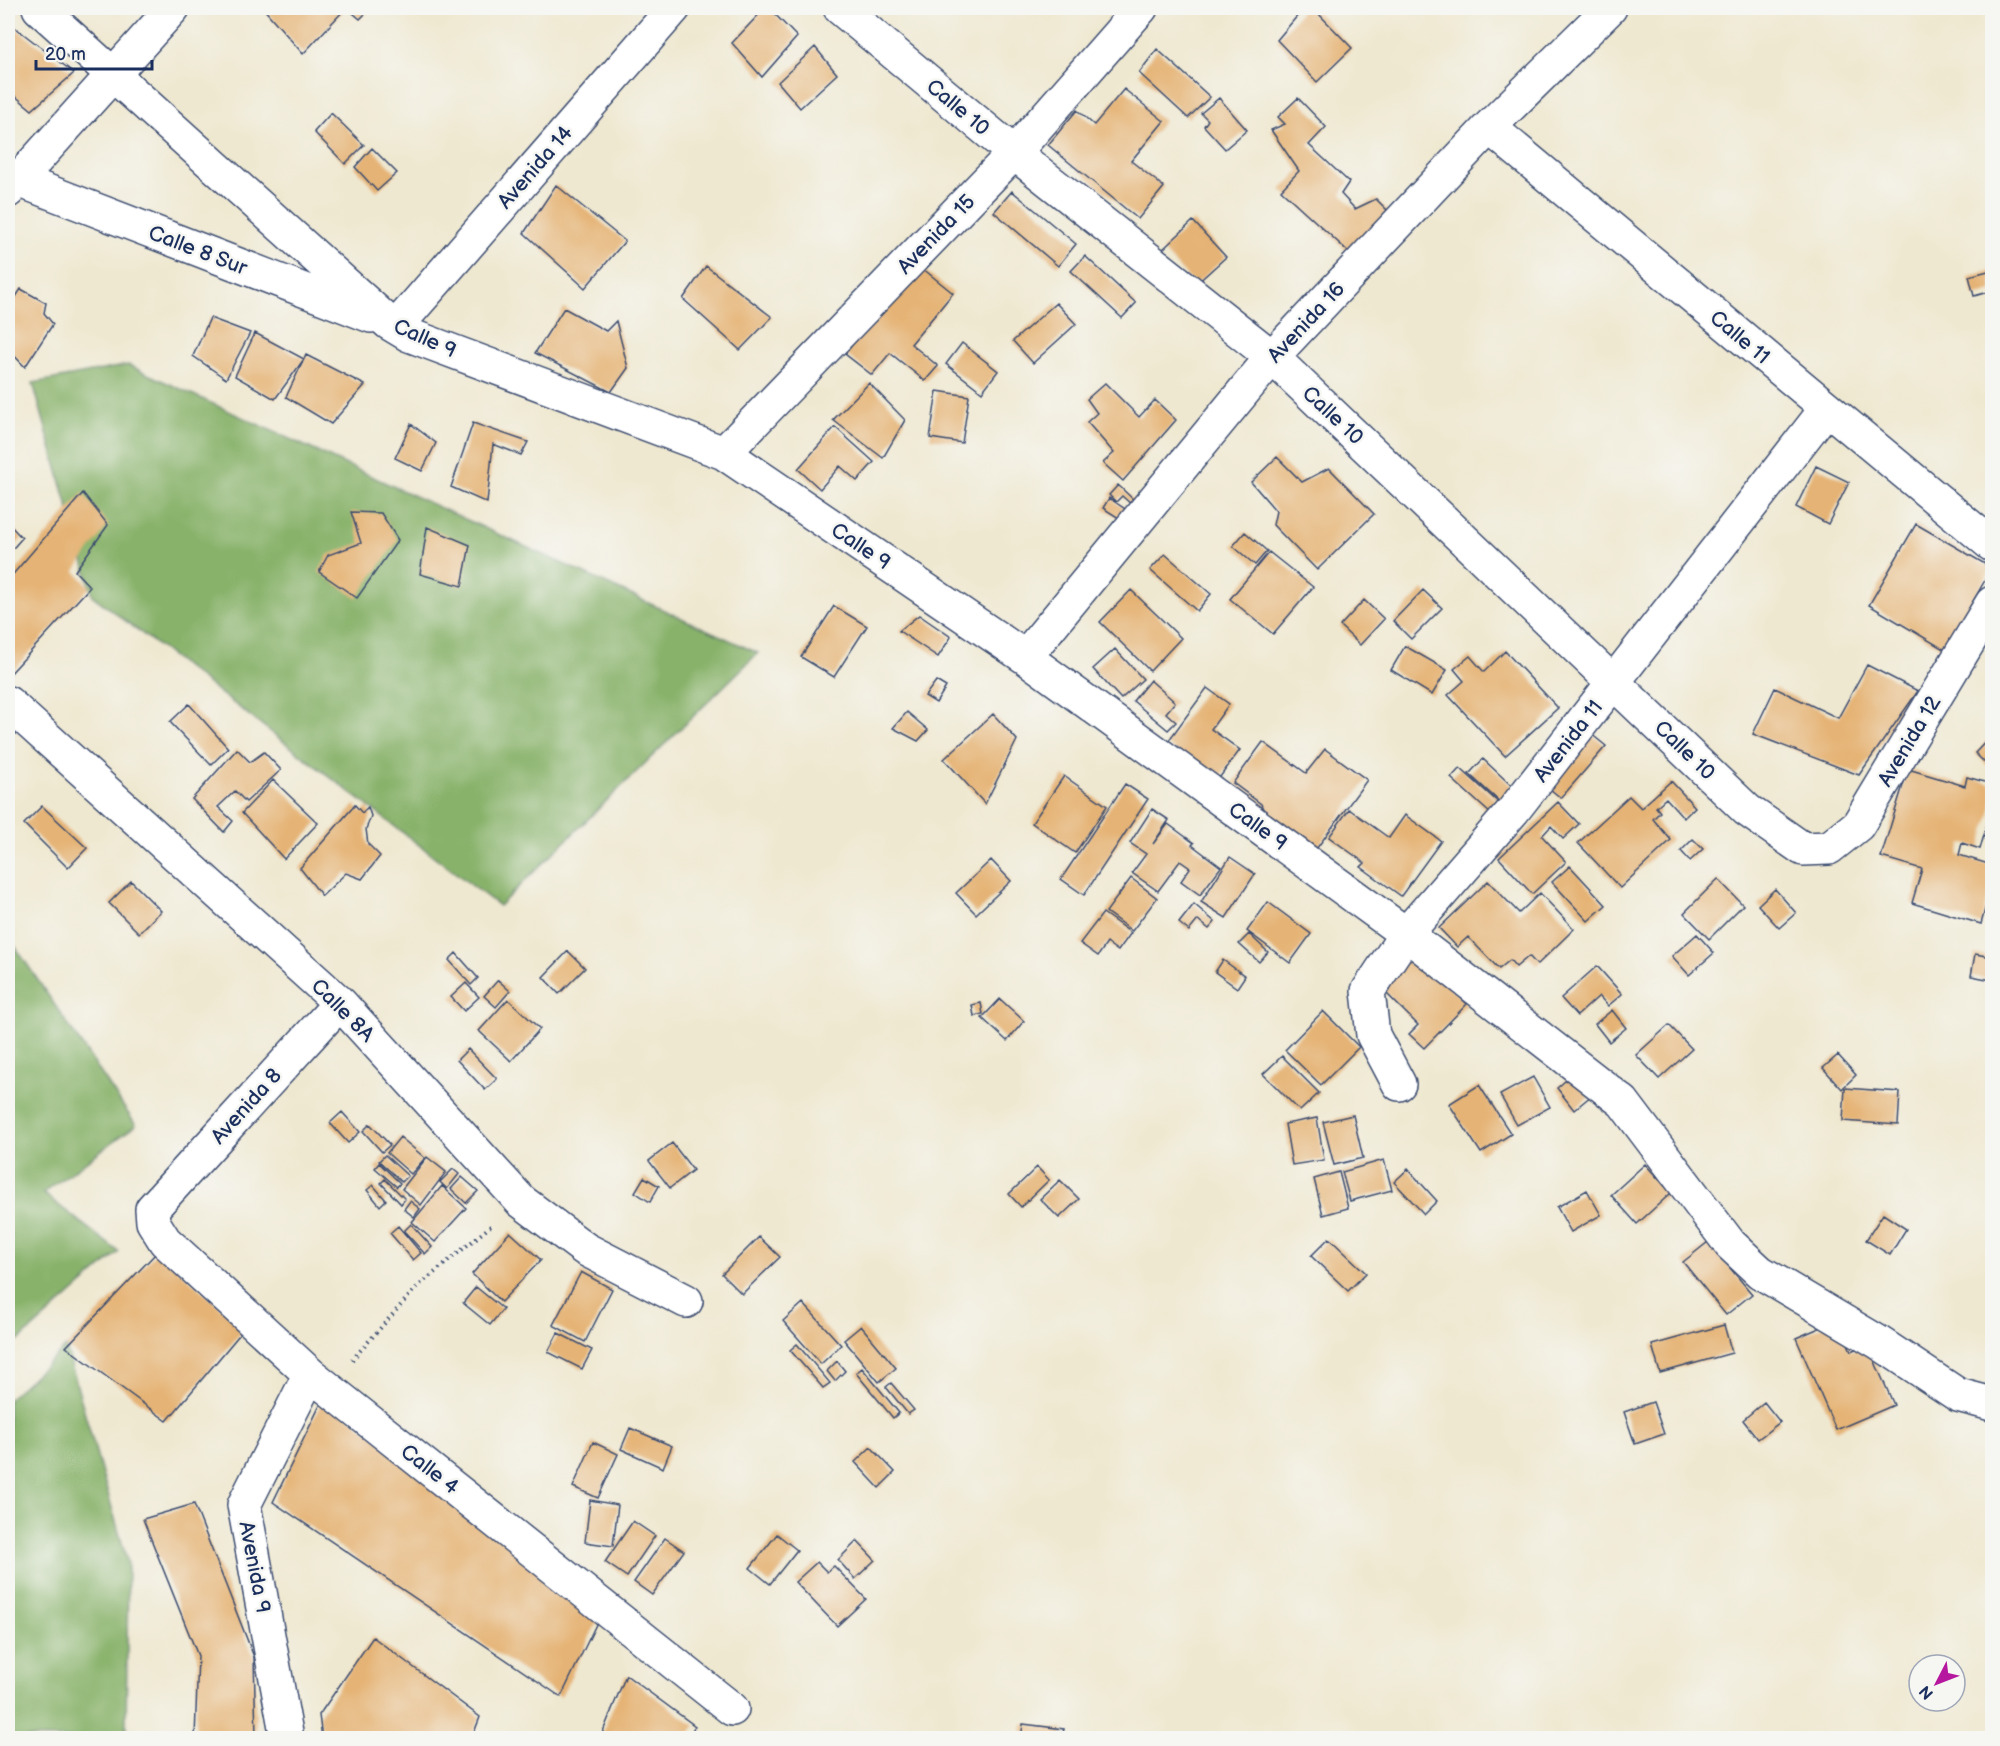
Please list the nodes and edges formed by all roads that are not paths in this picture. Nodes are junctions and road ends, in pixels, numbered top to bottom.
1 (39, 8) edge
2 (173, 8) edge
3 (674, 8) edge
4 (840, 8) edge
5 (1141, 8) edge
6 (1610, 8) edge
7 (113, 74) junction
8 (1489, 127) junction
9 (1014, 153) junction
10 (10, 182) edge
11 (392, 325) junction
12 (1272, 357) junction
13 (1827, 408) junction
14 (724, 453) junction
15 (1992, 545) edge
16 (1992, 603) edge
17 (1025, 657) junction
18 (1614, 682) junction
19 (8, 703) edge
20 (1803, 849) joint
21 (1406, 934) junction
22 (340, 1003) junction
23 (1399, 1084) dead end
24 (152, 1209) joint
25 (686, 1301) dead end
26 (321, 1382) junction
27 (1992, 1404) edge
28 (732, 1709) dead end
29 (287, 1738) edge

1 - 7 street, Calle 9
2 - 7 street
3 - 11 street, Avenida 14
4 - 9 street, Calle 10
5 - 9 street, Avenida 15
6 - 8 street, Avenida 16
7 - 10 street
7 - 11 street, Calle 9
8 - 12 street, Avenida 16
8 - 13 street, Calle 11
9 - 12 street, Calle 10
9 - 14 street, Avenida 15
10 - 11 street, Calle 8 Sur
11 - 14 street, Calle 9
12 - 17 street, Avenida 16
12 - 18 street, Calle 10
13 - 15 street, Calle 11
13 - 18 street, Avenida 11
14 - 17 street, Calle 9
16 - 20 street, Avenida 12
17 - 21 street, Calle 9
18 - 20 street, Calle 10
18 - 21 street, Avenida 11
19 - 22 street, Calle 8A
21 - 23 street, Avenida 11
21 - 27 street, Calle 9
22 - 24 street, Avenida 8
22 - 25 street, Calle 8A
24 - 26 street, Calle 4
26 - 28 street, Calle 4
26 - 29 street, Avenida 9

